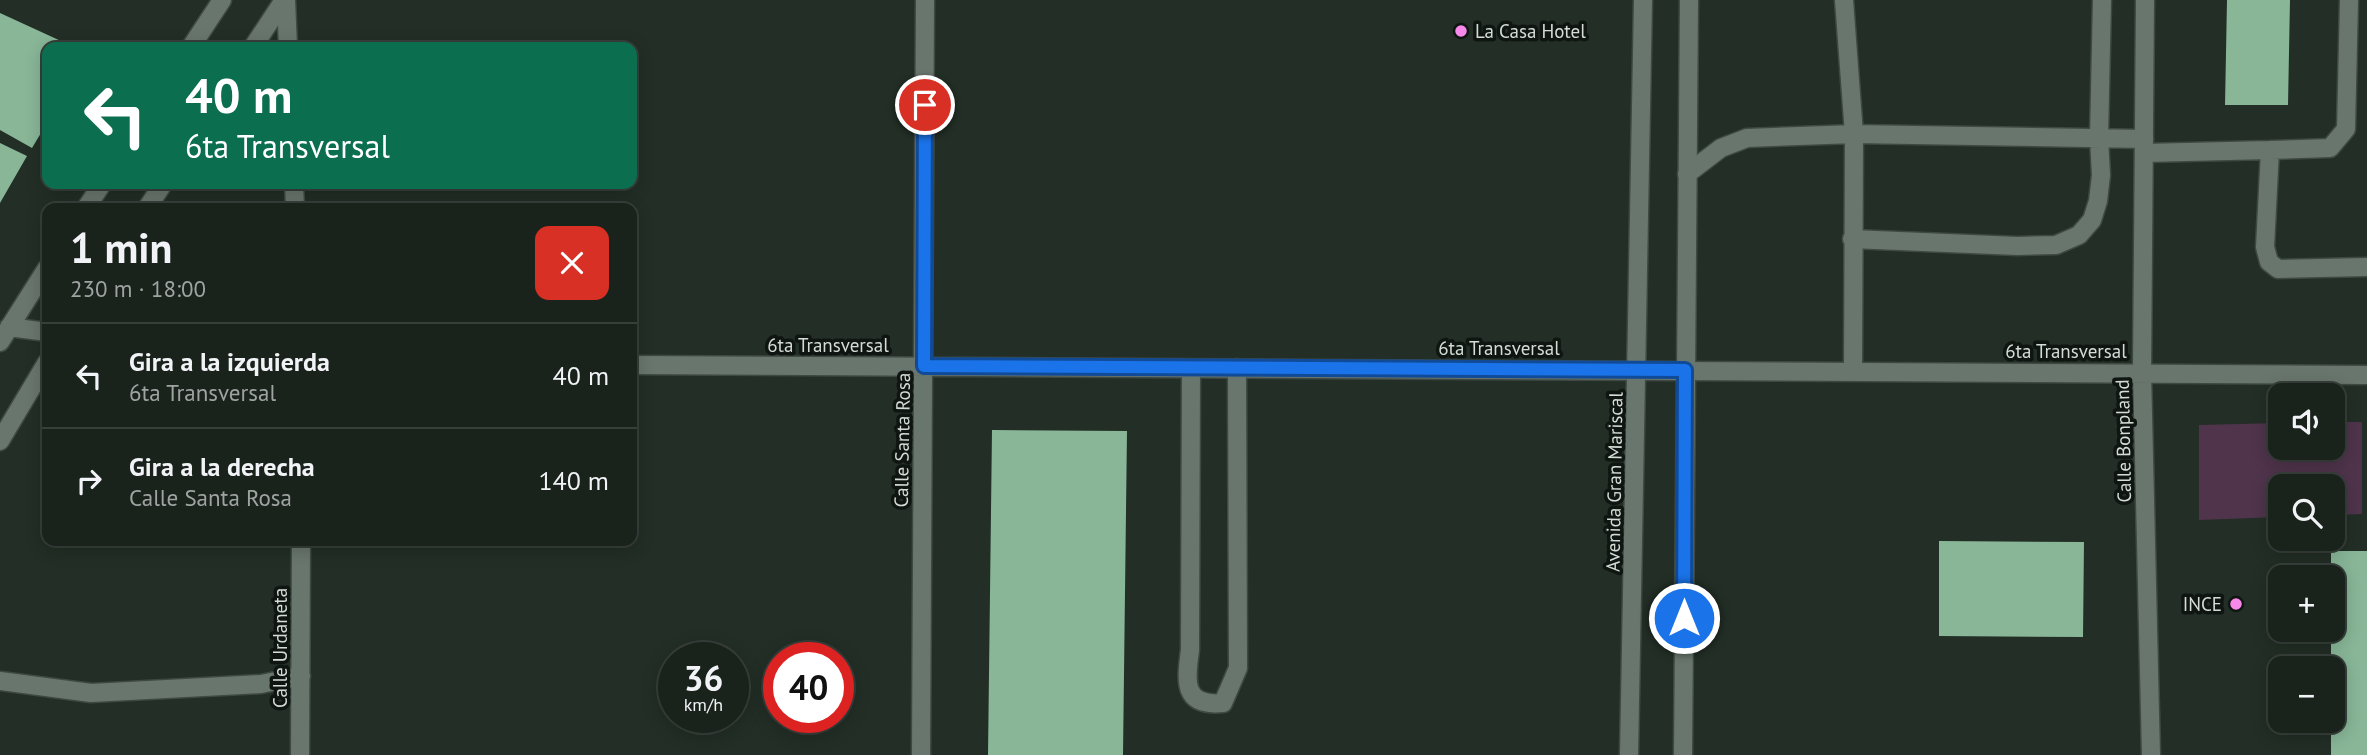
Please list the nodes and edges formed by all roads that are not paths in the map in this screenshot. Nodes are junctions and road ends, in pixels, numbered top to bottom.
1 (222, 0) edge
2 (285, 0) edge
3 (925, 0) edge
4 (1643, 0) edge
5 (1689, 0) edge
6 (1844, 0) edge
7 (2102, 0) edge
8 (2145, 0) edge
9 (2349, 0) edge
10 (194, 42) edge
11 (256, 42) edge
12 (288, 42) edge
13 (1854, 134) junction
14 (2099, 138) junction
15 (2144, 146) junction
16 (2270, 150) junction
17 (1687, 174) junction
18 (1852, 239) junction
19 (2367, 267) edge
20 (42, 276) edge
21 (42, 332) edge
22 (4, 334) edge
23 (637, 365) edge
24 (924, 366) junction
25 (1237, 368) junction
26 (1191, 369) junction
27 (42, 370) edge
28 (1637, 370) junction
29 (1685, 370) junction
30 (1853, 371) junction
31 (2143, 372) junction
32 (2367, 375) edge
33 (0, 441) edge
34 (301, 546) edge
35 (301, 676) junction
36 (0, 681) edge
37 (300, 755) edge
38 (920, 755) edge
39 (1629, 755) edge
40 (1683, 755) edge
41 (2151, 755) edge

1 - 10 street
2 - 11 street
2 - 12 street
3 - 24 street, Calle Santa Rosa
4 - 28 street, Avenida Gran Mariscal
5 - 17 street
6 - 13 street
7 - 14 street
8 - 15 street, Calle Bonpland
9 - 16 street
13 - 14 street
13 - 17 street
13 - 18 street
14 - 15 street
14 - 18 street
15 - 16 street
15 - 31 street, Calle Bonpland
16 - 19 street
17 - 29 street
18 - 30 street
20 - 22 street
21 - 22 street
23 - 24 street, 6ta Transversal
24 - 26 street, 6ta Transversal
24 - 38 street, Calle Santa Rosa
25 - 26 street, 6ta Transversal
25 - 26 street
25 - 28 street, 6ta Transversal
27 - 33 street
28 - 29 street, 6ta Transversal
28 - 39 street, Avenida Gran Mariscal
29 - 30 street, 6ta Transversal
29 - 40 street
30 - 31 street, 6ta Transversal
31 - 32 street, 6ta Transversal
31 - 41 street, Calle Bonpland
34 - 35 street, Calle Urdaneta
35 - 36 street
35 - 37 street, Calle Urdaneta

